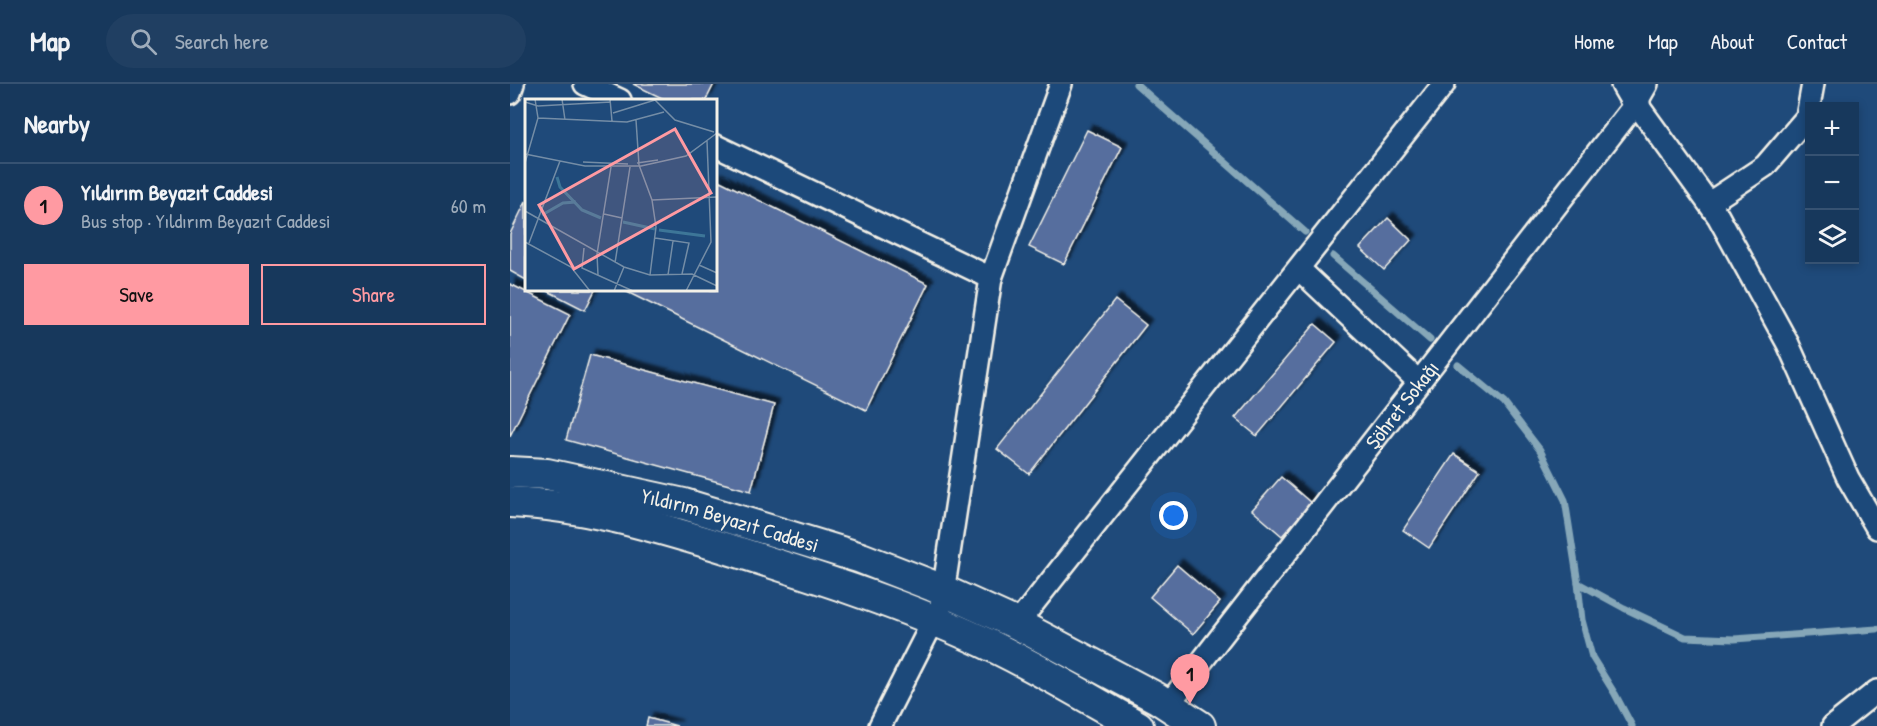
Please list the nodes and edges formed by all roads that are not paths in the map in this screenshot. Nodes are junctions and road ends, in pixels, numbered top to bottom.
1 (513, 84) edge
2 (585, 84) edge
3 (1061, 84) edge
4 (1444, 84) edge
5 (1813, 84) edge
6 (1636, 90) edge
7 (510, 93) edge
8 (618, 99) edge
9 (717, 146) edge
10 (1709, 203) junction
11 (1299, 269) junction
12 (991, 278) junction
13 (1419, 382) junction
14 (510, 472) edge
15 (510, 502) edge
16 (1877, 528) edge
17 (943, 591) junction
18 (934, 621) junction
19 (1017, 624) junction
20 (1877, 691) edge
21 (1167, 706) junction
22 (880, 726) edge
23 (1138, 726) edge
24 (1200, 726) edge
25 (1833, 726) edge

1 - 7 street
2 - 8 street
3 - 12 street
4 - 11 street
5 - 10 street
6 - 10 street
6 - 13 street, Şöhret Sokağı
9 - 12 street
10 - 16 street
11 - 13 street
11 - 19 street
12 - 17 street
13 - 21 street, Şöhret Sokağı
14 - 17 main road, Yıldırım Beyazıt Caddesi
15 - 18 main road
17 - 18 street
17 - 19 main road, Yıldırım Beyazıt Caddesi
18 - 22 street
18 - 23 main road
19 - 21 main road, Yıldırım Beyazıt Caddesi
20 - 25 street
21 - 24 main road, Yıldırım Beyazıt Caddesi

